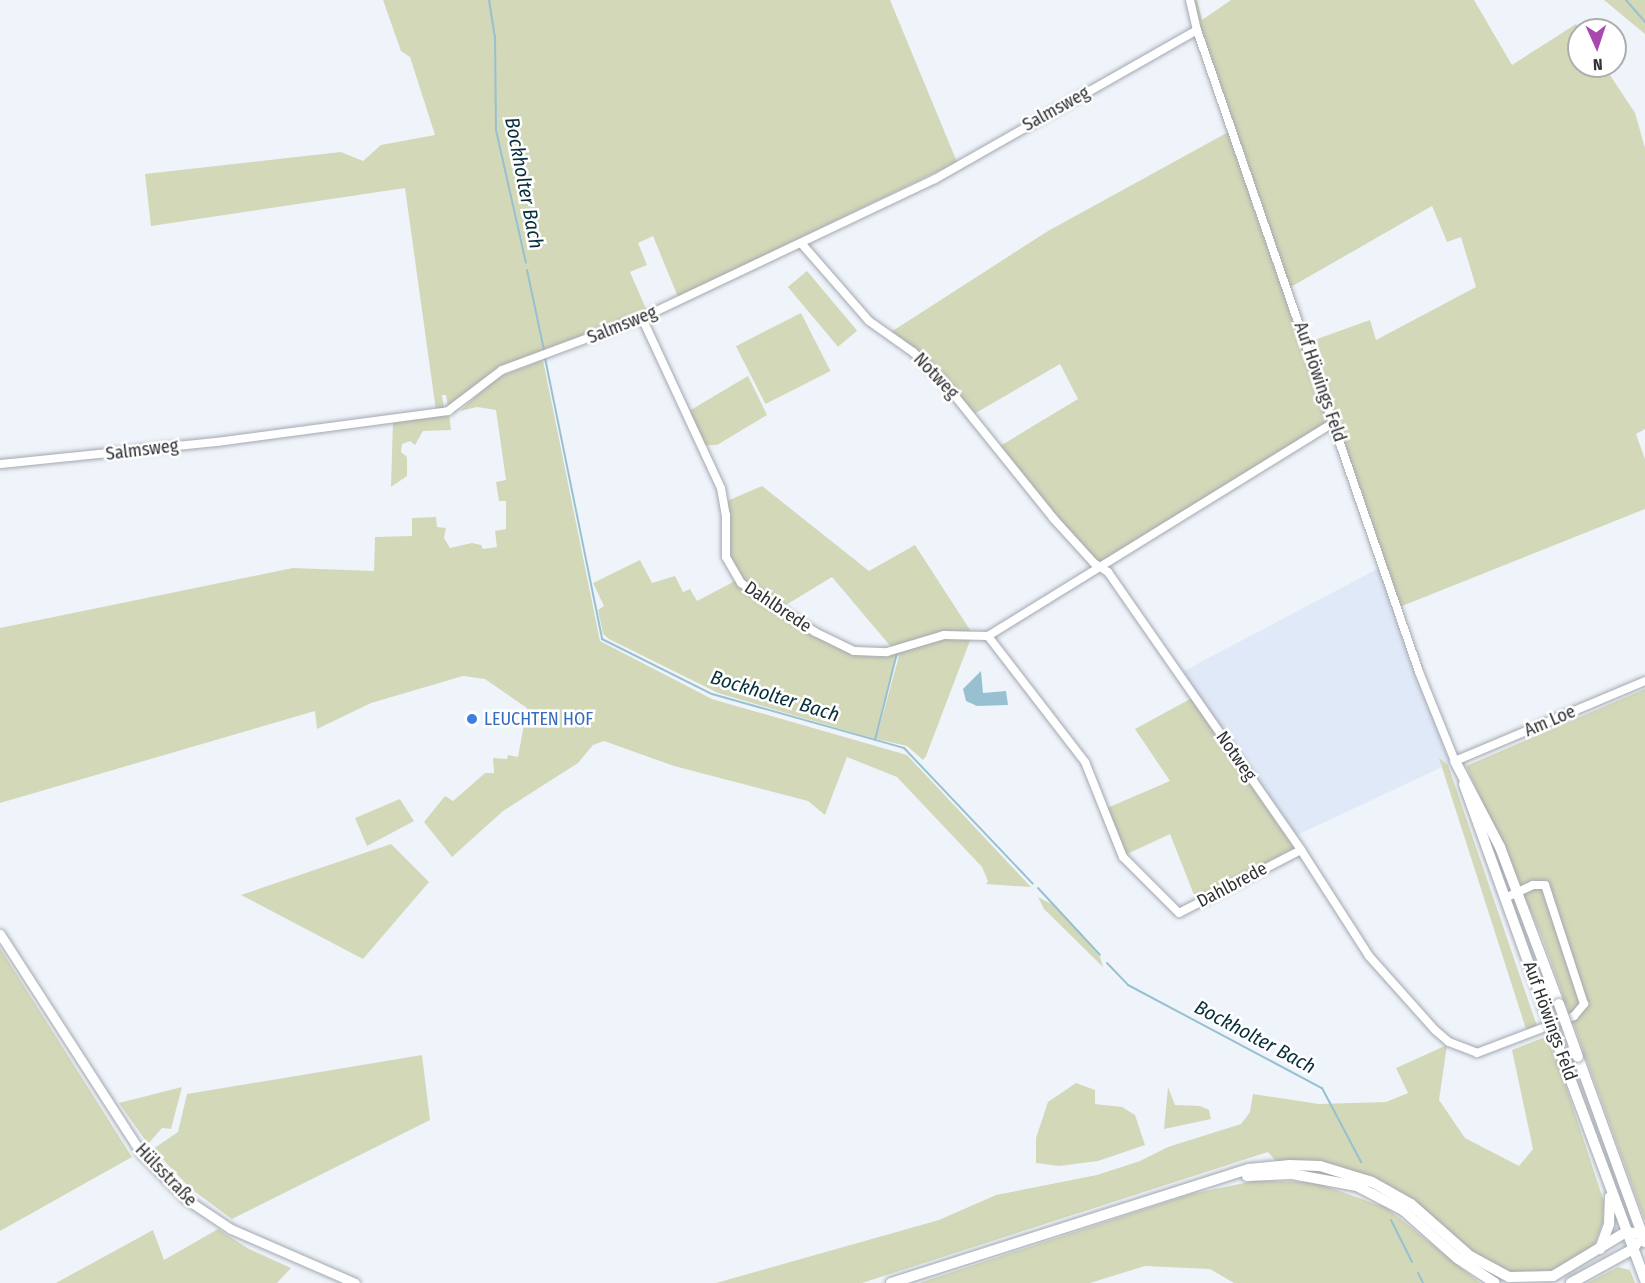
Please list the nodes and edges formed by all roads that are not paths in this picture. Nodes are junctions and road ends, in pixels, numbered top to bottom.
1 (1190, 0) edge
2 (1197, 30) junction
3 (801, 243) junction
4 (642, 318) junction
5 (1334, 423) junction
6 (0, 464) edge
7 (1100, 566) junction
8 (988, 636) junction
9 (1645, 681) edge
10 (1455, 761) junction
11 (1301, 850) junction
12 (1518, 892) junction
13 (1505, 898) junction
14 (0, 934) edge
15 (1212, 1181) junction
16 (1610, 1188) junction
17 (1626, 1232) junction
18 (1643, 1238) edge
19 (1600, 1249) junction
20 (1633, 1249) junction
21 (1645, 1280) edge
22 (355, 1283) edge
23 (891, 1283) edge
24 (1495, 1283) edge
25 (1571, 1283) edge

1 - 2 street, Auf Höwings Feld
2 - 3 street, Salmsweg
2 - 5 street, Auf Höwings Feld
3 - 4 street, Salmsweg
3 - 7 street, Notweg
4 - 6 street, Salmsweg
4 - 8 street, Dahlbrede
5 - 7 street
5 - 10 street, Auf Höwings Feld
7 - 8 street
7 - 11 street, Notweg
8 - 11 street, Dahlbrede
9 - 10 street, Am Loe
10 - 12 main road, Auf Höwings Feld
10 - 13 main road, Auf Höwings Feld
11 - 12 street, Notweg
12 - 13 street, Notweg
12 - 18 main road, Auf Höwings Feld, bridge
13 - 16 main road, Auf Höwings Feld, bridge
14 - 22 street, Hülsstraße
15 - 19 main road
15 - 23 main road
15 - 24 main road
16 - 17 main road, Auf Höwings Feld
16 - 19 main road
17 - 18 main road
17 - 19 main road
17 - 20 main road, Auf Höwings Feld
18 - 20 main road
20 - 21 main road, Auf Höwings Feld
20 - 25 main road

